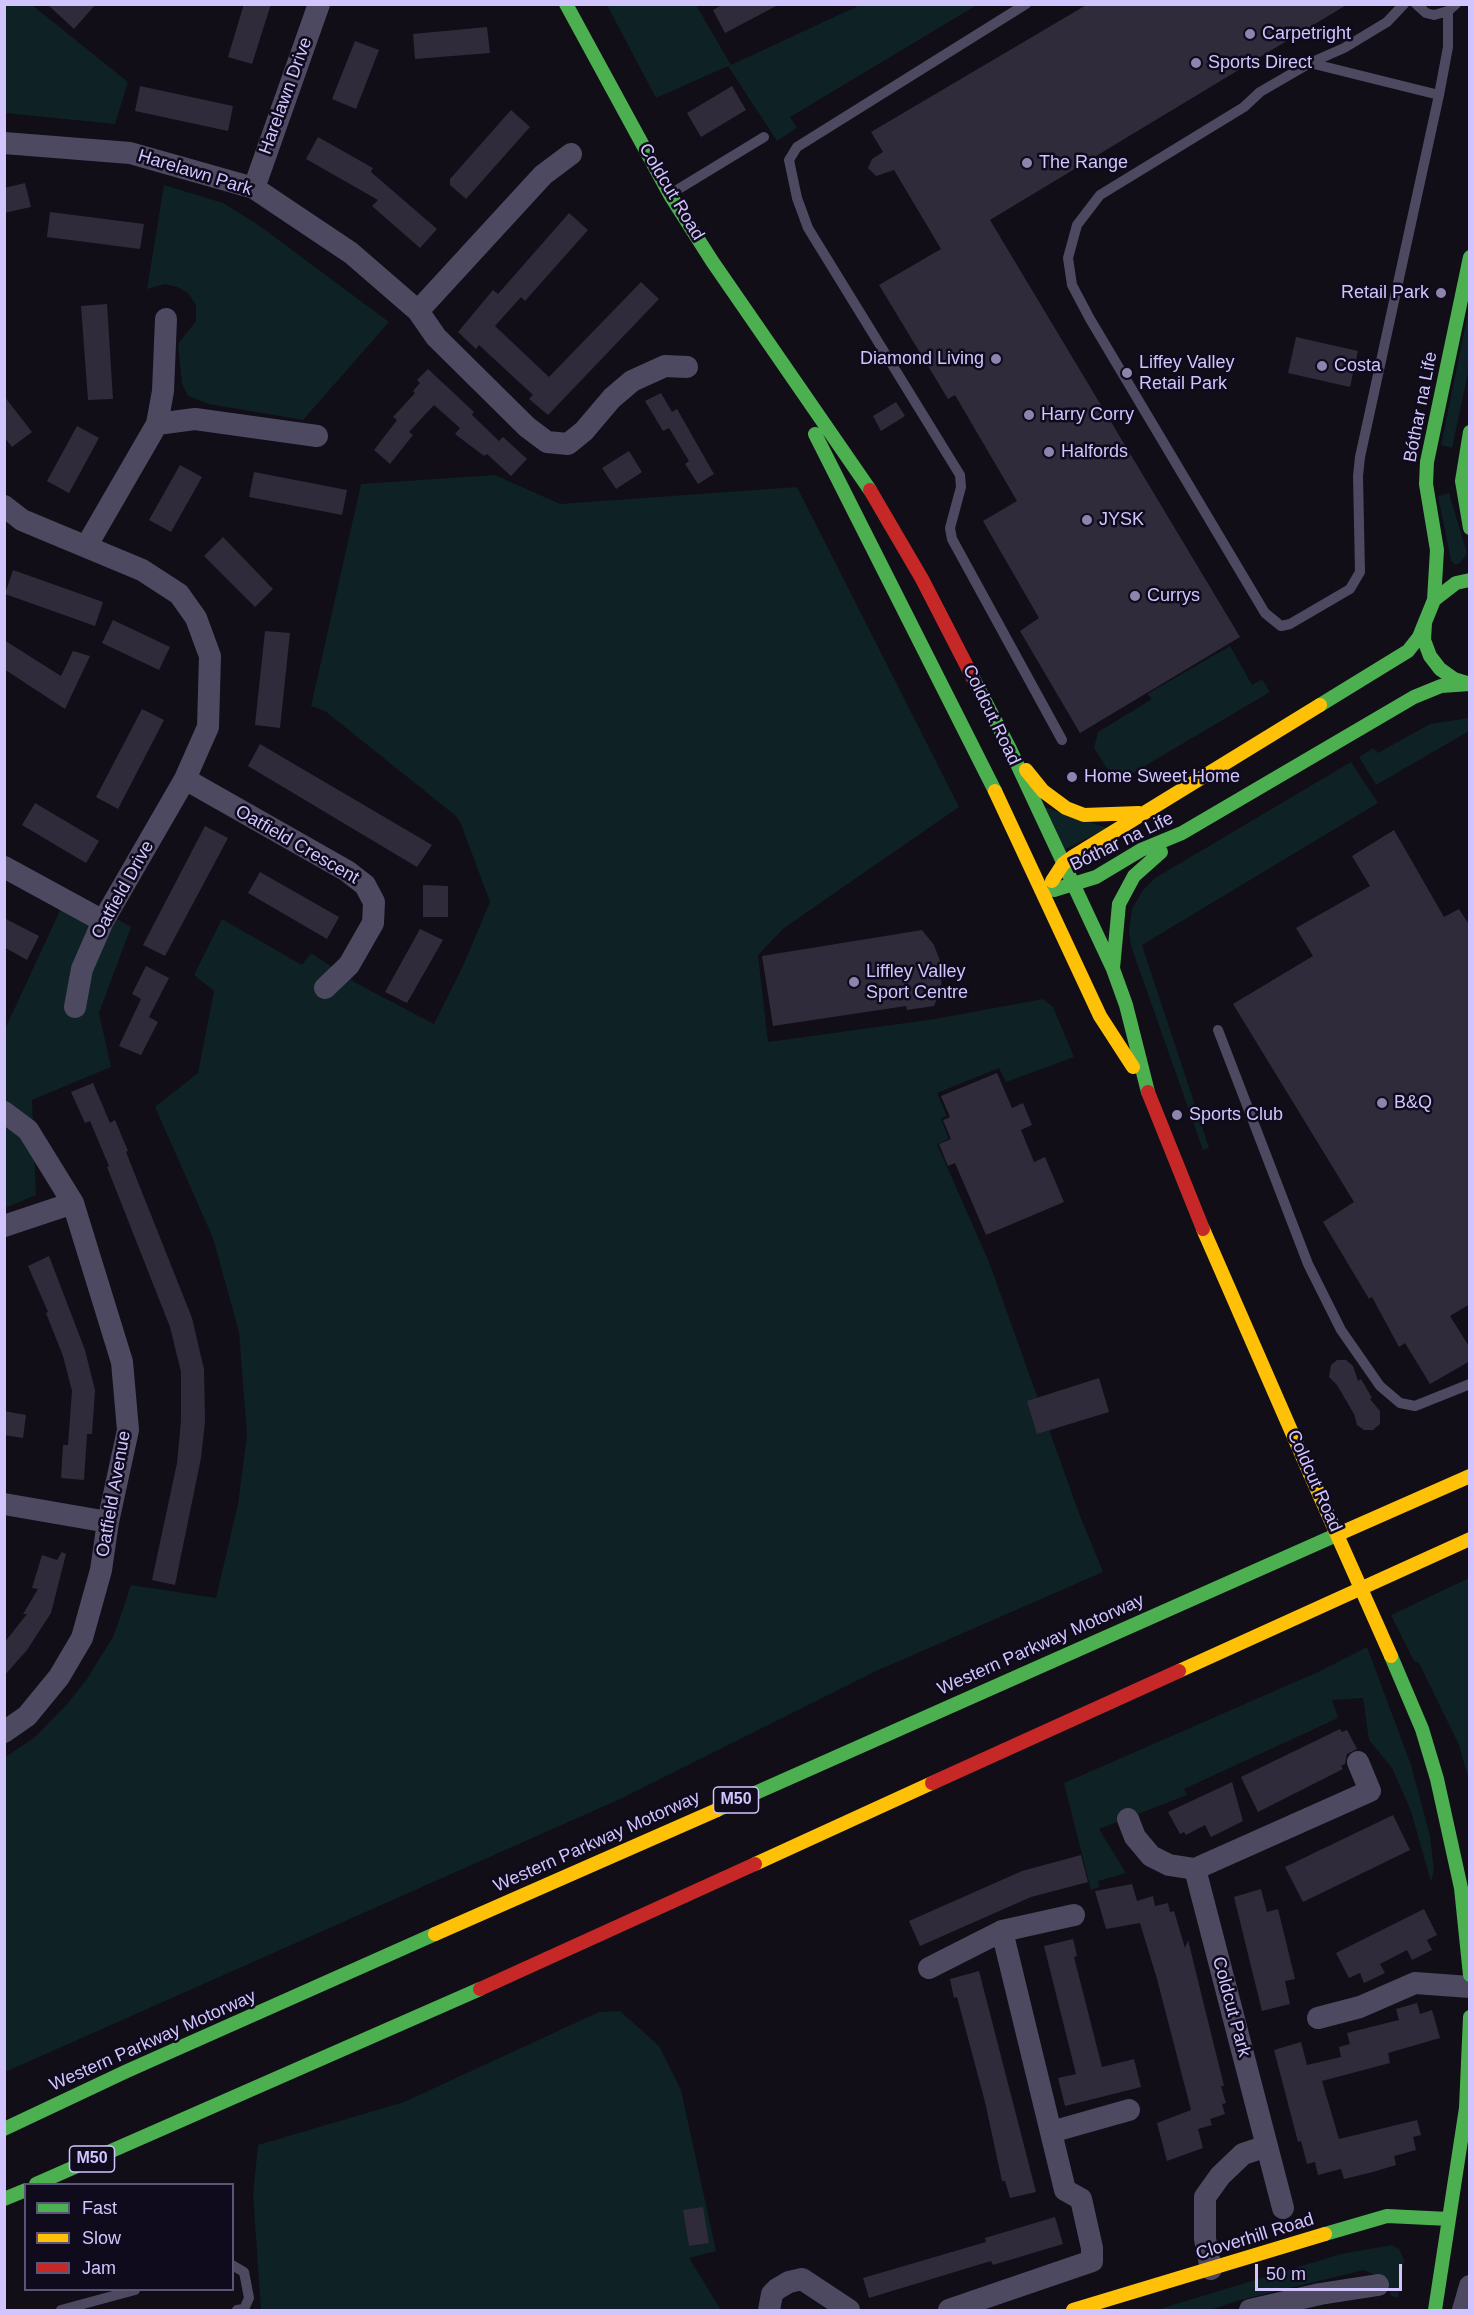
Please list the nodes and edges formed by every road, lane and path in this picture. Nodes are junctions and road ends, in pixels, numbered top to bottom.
1 (319, 4) edge
2 (566, 4) edge
3 (1026, 4) edge
4 (1404, 4) edge
5 (1416, 4) edge
6 (1452, 8) edge
7 (1310, 63) junction
8 (1439, 95) junction
9 (764, 137) dead end
10 (4, 143) edge
11 (571, 154) dead end
12 (254, 188) junction
13 (670, 195) junction
14 (1470, 257) edge
15 (418, 311) junction
16 (166, 319) dead end
17 (687, 367) dead end
18 (788, 372) junction
19 (157, 424) junction
20 (1470, 432) edge
21 (317, 436) dead end
22 (4, 506) edge
23 (1470, 528) edge
24 (87, 545) junction
25 (1470, 580) edge
26 (1434, 600) junction
27 (1425, 623) junction
28 (1470, 684) edge
29 (1062, 740) dead end
30 (1010, 749) junction
31 (185, 779) junction
32 (1143, 812) junction
33 (1182, 833) junction
34 (1063, 864) junction
35 (4, 867) edge
36 (1074, 886) junction
37 (1045, 892) junction
38 (103, 921) junction
39 (1113, 969) junction
40 (325, 988) dead end
41 (75, 1007) dead end
42 (1218, 1029) dead end
43 (1144, 1083) junction
44 (4, 1112) edge
45 (73, 1203) junction
46 (4, 1226) edge
47 (1470, 1384) edge
48 (1470, 1476) edge
49 (4, 1504) edge
50 (108, 1522) junction
51 (1470, 1539) edge
52 (4, 1732) edge
53 (1358, 1762) dead end
54 (1128, 1819) dead end
55 (1195, 1869) junction
56 (1461, 1888) junction
57 (1470, 1914) edge
58 (1074, 1915) dead end
59 (1002, 1931) junction
60 (929, 1968) dead end
61 (1470, 1975) edge
62 (1470, 1987) edge
63 (1470, 2017) edge
64 (1318, 2018) dead end
65 (1130, 2110) dead end
66 (4, 2129) edge
67 (1051, 2132) junction
68 (1267, 2146) junction
69 (38, 2183) edge
70 (24, 2191) edge
71 (4, 2199) edge
72 (1283, 2208) dead end
73 (1449, 2219) junction
74 (234, 2266) edge
75 (1211, 2269) junction
76 (1378, 2285) dead end
77 (1470, 2286) edge
78 (128, 2291) edge
79 (61, 2310) edge
80 (237, 2310) edge
81 (769, 2310) edge
82 (849, 2310) edge
83 (949, 2310) edge
84 (1073, 2310) edge
85 (1250, 2310) edge
86 (1435, 2310) edge
87 (1463, 2310) edge

1 - 12 street, Harelawn Drive
2 - 13 main road, Coldcut Road
3 - 29 lane
4 - 7 lane
5 - 6 lane
6 - 8 lane
7 - 8 lane
7 - 8 lane
9 - 13 lane
10 - 12 street, Harelawn Park
11 - 15 street
12 - 15 street, Harelawn Park
13 - 18 main road, Coldcut Road
14 - 26 main road, Bóthar na Life
15 - 17 street, Harelawn Park
16 - 19 street
18 - 30 main road, Coldcut Road
18 - 37 main road, Coldcut Road
19 - 21 street
19 - 24 street
20 - 23 main road
22 - 24 street, Oatfield Drive
24 - 31 street, Oatfield Drive
25 - 26 main road
26 - 27 main road, Bóthar na Life
27 - 28 main road, Bóthar na Life
27 - 32 main road, Bóthar na Life
28 - 33 main road, Bóthar na Life
30 - 32 main road
30 - 34 main road, Coldcut Road
31 - 38 street, Oatfield Drive
31 - 40 street, Oatfield Crescent
32 - 34 main road, Bóthar na Life
33 - 36 main road, Bóthar na Life
33 - 39 main road
34 - 36 main road, Coldcut Road
34 - 37 main road, Bóthar na Life
35 - 38 street
36 - 37 main road, Bóthar na Life
36 - 39 main road, Coldcut Road
37 - 43 main road, Coldcut Road
38 - 41 street, Oatfield Drive
39 - 43 main road, Coldcut Road
42 - 47 lane
43 - 56 main road, Coldcut Road, bridge
44 - 45 street, Oatfield Avenue
45 - 46 street
45 - 50 street, Oatfield Avenue
48 - 66 main road, Western Parkway Motorway / M50
49 - 50 street
50 - 52 street, Oatfield Avenue
51 - 69 main road, M50
53 - 55 street
54 - 55 street
55 - 68 street, Coldcut Park
56 - 57 street, Coldcut Road
56 - 61 main road, Coldcut Road
58 - 59 street
59 - 60 street
59 - 67 street
62 - 64 street
63 - 73 main road
65 - 67 street
67 - 83 street
68 - 72 street, Coldcut Park
68 - 75 street
70 - 71 main road
73 - 75 main road, Cloverhill Road
73 - 86 main road
74 - 80 lane
75 - 84 main road, Cloverhill Road
76 - 85 street
77 - 87 street
78 - 79 lane
81 - 82 street

